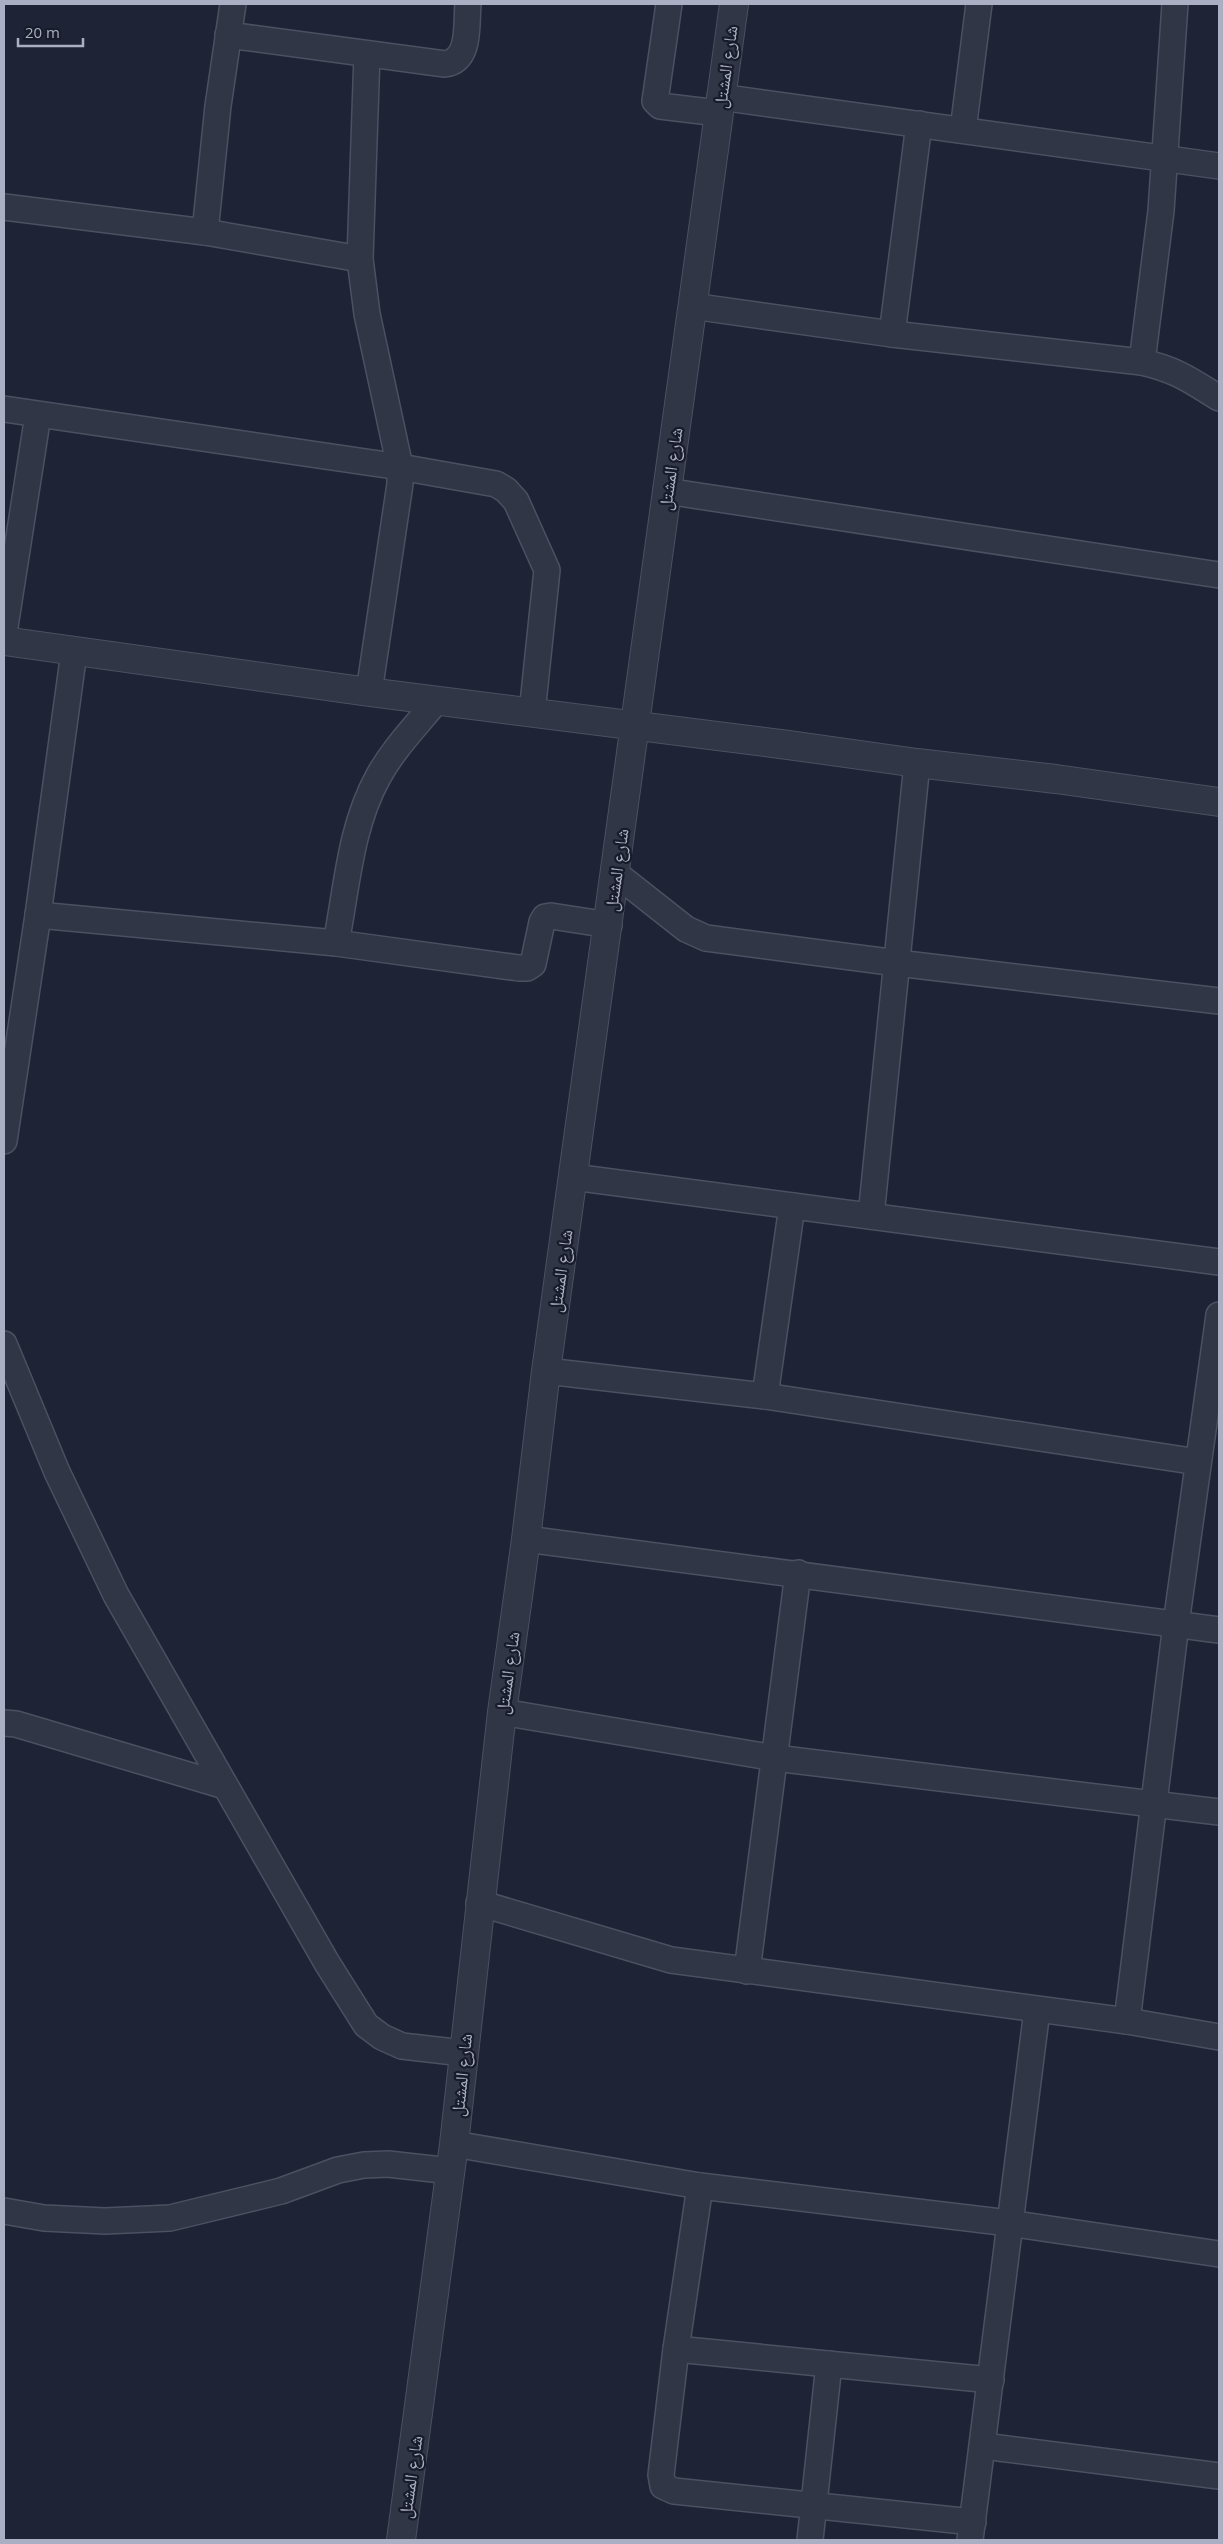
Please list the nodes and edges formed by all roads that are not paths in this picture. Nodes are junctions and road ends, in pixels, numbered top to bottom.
1 (233, 4) edge
2 (468, 4) edge
3 (670, 4) edge
4 (734, 4) edge
5 (979, 4) edge
6 (1175, 4) edge
7 (228, 35) junction
8 (367, 54) junction
9 (719, 105) junction
10 (919, 124) junction
11 (962, 130) junction
12 (1165, 158) junction
13 (1219, 166) edge
14 (4, 207) edge
15 (205, 232) junction
16 (360, 259) junction
17 (692, 306) junction
18 (892, 334) junction
19 (1142, 362) junction
20 (1219, 398) edge
21 (4, 410) edge
22 (38, 415) junction
23 (400, 467) junction
24 (666, 491) junction
25 (1219, 575) edge
26 (4, 633) edge
27 (4, 641) edge
28 (74, 652) junction
29 (369, 692) junction
30 (436, 701) junction
31 (532, 713) junction
32 (636, 725) junction
33 (917, 763) junction
34 (1219, 802) edge
35 (615, 873) junction
36 (38, 915) junction
37 (609, 925) junction
38 (336, 943) junction
39 (897, 963) junction
40 (1219, 1001) edge
41 (4, 1141) edge
42 (573, 1177) junction
43 (792, 1206) junction
44 (871, 1216) junction
45 (1219, 1262) edge
46 (1219, 1315) edge
47 (4, 1344) edge
48 (546, 1371) junction
49 (765, 1396) junction
50 (1212, 1424) edge
51 (1198, 1462) junction
52 (526, 1539) junction
53 (798, 1573) junction
54 (1176, 1624) junction
55 (1219, 1630) edge
56 (502, 1712) junction
57 (4, 1723) edge
58 (775, 1758) junction
59 (225, 1786) junction
60 (1156, 1803) junction
61 (1219, 1812) edge
62 (479, 1903) junction
63 (747, 1971) junction
64 (1037, 2010) junction
65 (1127, 2021) junction
66 (1219, 2037) edge
67 (463, 2053) junction
68 (454, 2144) junction
69 (451, 2171) junction
70 (700, 2186) junction
71 (4, 2211) edge
72 (1010, 2223) junction
73 (1219, 2254) edge
74 (676, 2349) junction
75 (829, 2364) junction
76 (991, 2380) junction
77 (983, 2446) junction
78 (1219, 2476) edge
79 (814, 2505) junction
80 (972, 2531) edge
81 (401, 2540) edge
82 (810, 2540) edge

1 - 7 street
2 - 8 street
3 - 9 street
4 - 9 street, شارع المشتل
5 - 11 street
6 - 12 street
7 - 8 street
7 - 15 street
8 - 16 street
9 - 10 street
9 - 17 street, شارع المشتل
10 - 11 street
10 - 18 street
11 - 12 street
12 - 13 street
12 - 19 street
14 - 15 street
15 - 16 street
16 - 23 street
17 - 18 street
17 - 24 street, شارع المشتل
18 - 19 street
19 - 20 street
21 - 22 street
22 - 23 street
22 - 26 street
23 - 29 street
23 - 31 street
24 - 25 street
24 - 32 street, شارع المشتل
27 - 28 street
28 - 29 street
28 - 36 street
29 - 30 street
30 - 31 street
30 - 38 street
31 - 32 street
32 - 33 street
32 - 35 street, شارع المشتل
33 - 34 street
33 - 39 street
35 - 37 street, شارع المشتل
35 - 39 street
36 - 38 street
36 - 41 street
37 - 38 street
37 - 42 street, شارع المشتل
39 - 40 street
39 - 44 street
42 - 43 street
42 - 48 street, شارع المشتل
43 - 44 street
43 - 49 street
44 - 45 street
46 - 50 street
47 - 59 street
48 - 49 street
48 - 52 street, شارع المشتل
49 - 51 street
50 - 51 street
51 - 54 street
52 - 53 street
52 - 56 street, شارع المشتل
53 - 54 street
53 - 58 street
54 - 55 street
54 - 60 street
56 - 58 street
56 - 62 street, شارع المشتل
57 - 59 street
58 - 60 street
58 - 63 street
59 - 67 street
60 - 61 street
60 - 65 street
62 - 63 street
62 - 67 street, شارع المشتل
63 - 64 street
64 - 65 street
64 - 72 street
65 - 66 street
67 - 68 street, شارع المشتل
68 - 69 street, شارع المشتل
68 - 70 street
69 - 71 street
69 - 81 street, شارع المشتل
70 - 72 street
70 - 74 street
72 - 73 street
72 - 76 street
74 - 75 street
74 - 79 street
75 - 76 street
75 - 79 street
76 - 77 street
77 - 78 street
77 - 80 street
79 - 80 street
79 - 82 street

